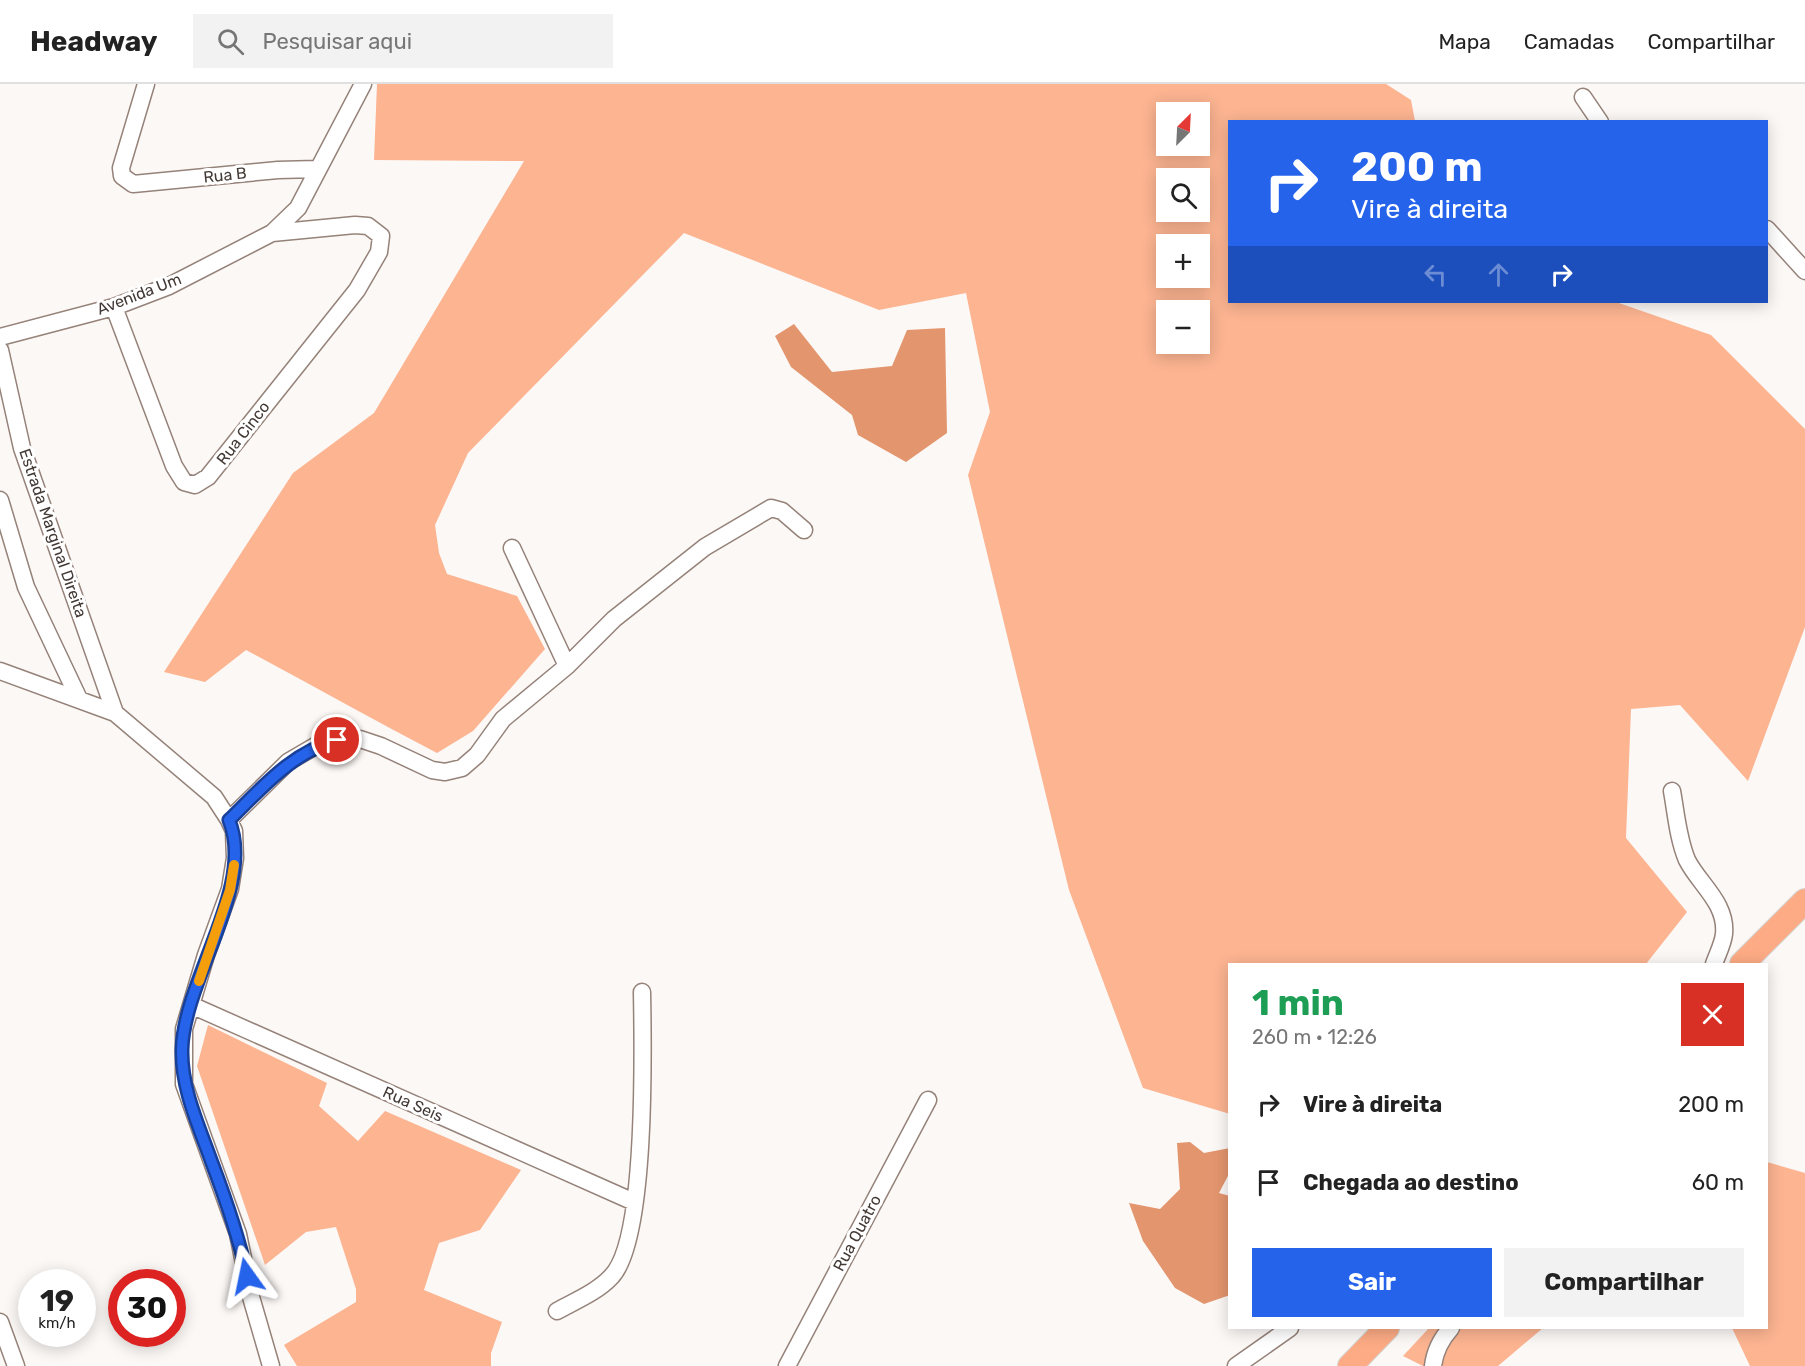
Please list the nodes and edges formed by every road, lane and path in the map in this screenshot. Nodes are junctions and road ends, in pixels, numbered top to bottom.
1 (146, 84) edge
2 (363, 84) edge
3 (1583, 97) dead end
4 (1599, 120) edge
5 (318, 169) junction
6 (355, 225) joint
7 (1768, 230) edge
8 (272, 233) junction
9 (1805, 271) edge
10 (114, 307) junction
11 (0, 337) edge
12 (0, 350) edge
13 (0, 500) edge
14 (804, 530) dead end
15 (512, 548) dead end
16 (567, 666) junction
17 (0, 671) edge
18 (78, 697) junction
19 (115, 713) junction
20 (1672, 791) dead end
21 (229, 820) junction
22 (1805, 901) edge
23 (1714, 963) edge
24 (1743, 963) edge
25 (642, 992) dead end
26 (191, 1005) junction
27 (928, 1100) dead end
28 (634, 1202) junction
29 (557, 1311) dead end
30 (0, 1322) edge
31 (1289, 1329) edge
32 (1386, 1329) edge
33 (1450, 1329) edge
34 (16, 1366) edge
35 (271, 1366) edge
36 (787, 1366) edge
37 (1236, 1366) edge
38 (1350, 1366) edge
39 (1433, 1366) edge

1 - 5 street, Rua B
2 - 5 street, Avenida Um
3 - 4 street
5 - 8 street, Avenida Um
6 - 8 street, Avenida Um
6 - 10 street, Rua Cinco
7 - 9 street
8 - 10 street, Avenida Um
10 - 11 street, Avenida Um
12 - 19 street, Estrada Marginal Direita
13 - 18 street
14 - 16 street
15 - 16 street
16 - 21 street
17 - 18 street
18 - 19 street
19 - 21 street
20 - 23 street
21 - 26 street
22 - 24 highway
25 - 28 street
26 - 28 street, Rua Seis
26 - 35 street
27 - 36 street, Rua Quatro
28 - 29 street
30 - 34 street
31 - 37 street
32 - 38 highway
33 - 39 street

